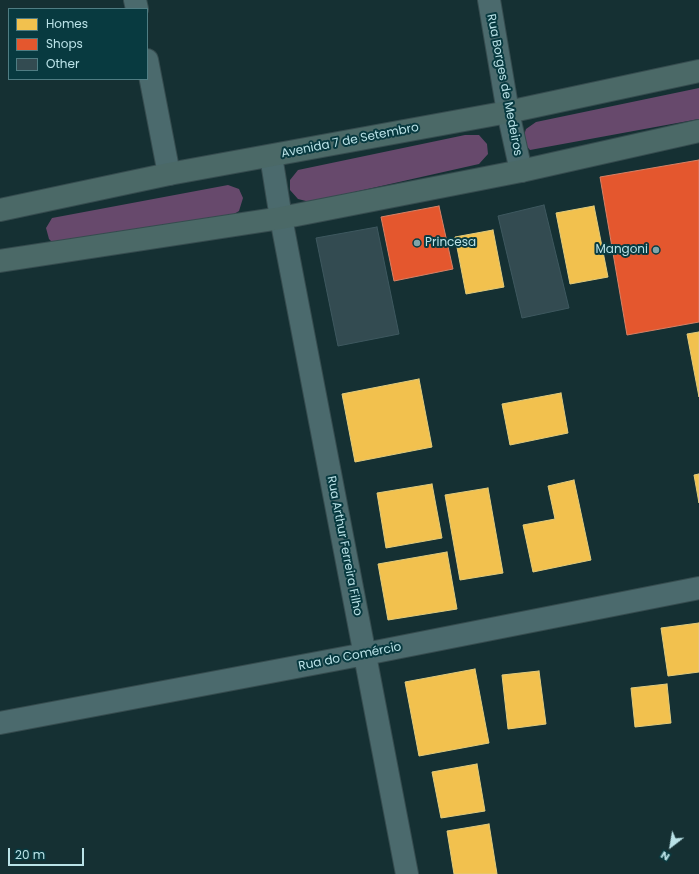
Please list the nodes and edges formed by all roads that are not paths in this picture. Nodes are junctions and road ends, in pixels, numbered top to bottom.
1 (488, 0) edge
2 (148, 65) edge
3 (699, 70) edge
4 (508, 112) junction
5 (699, 132) edge
6 (271, 156) junction
7 (521, 171) junction
8 (169, 174) junction
9 (0, 210) edge
10 (281, 218) junction
11 (1, 255) edge
12 (699, 588) edge
13 (365, 654) junction
14 (0, 723) edge
15 (407, 874) edge

1 - 4 street, Rua Borges de Medeiros
2 - 8 street
3 - 4 main road, Avenida 7 de Setembro
4 - 6 main road, Avenida 7 de Setembro
4 - 7 street, Rua Borges de Medeiros
5 - 7 main road
6 - 8 main road, Avenida 7 de Setembro
6 - 10 street, Rua Arthur Ferreira Filho
7 - 10 main road
8 - 9 main road, Avenida 7 de Setembro
10 - 11 main road
10 - 13 street, Rua Arthur Ferreira Filho
12 - 13 street, Rua do Comércio
13 - 14 street, Rua do Comércio
13 - 15 street, Rua Arthur Ferreira Filho

